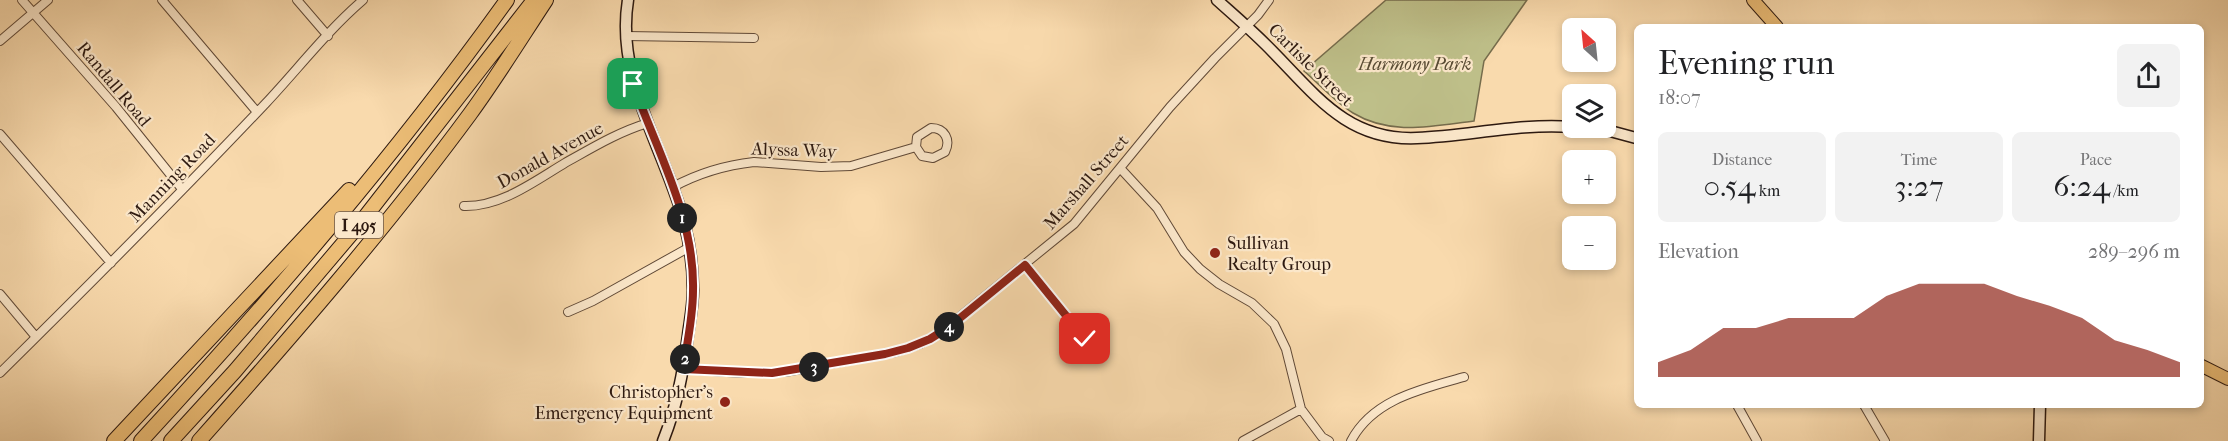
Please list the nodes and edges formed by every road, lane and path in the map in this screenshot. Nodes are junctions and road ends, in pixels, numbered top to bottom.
1 (22, 0) edge
2 (48, 0) edge
3 (162, 0) edge
4 (297, 0) edge
5 (363, 0) edge
6 (507, 0) edge
7 (534, 0) edge
8 (546, 0) edge
9 (628, 0) edge
10 (1217, 0) edge
11 (1269, 0) edge
12 (1753, 0) edge
13 (34, 13) junction
14 (1774, 24) edge
15 (1246, 26) junction
16 (327, 36) junction
17 (626, 36) junction
18 (754, 38) dead end
19 (0, 41) edge
20 (426, 106) junction
21 (257, 112) junction
22 (648, 123) junction
23 (1562, 127) edge
24 (1616, 132) edge
25 (0, 134) edge
26 (1634, 137) edge
27 (916, 147) junction
28 (1120, 168) junction
29 (673, 187) junction
30 (182, 189) junction
31 (464, 206) dead end
32 (688, 248) junction
33 (111, 263) junction
34 (1025, 265) junction
35 (0, 294) edge
36 (568, 312) dead end
37 (1101, 326) dead end
38 (36, 337) junction
39 (2204, 367) edge
40 (683, 369) junction
41 (0, 373) edge
42 (1464, 377) dead end
43 (2228, 379) edge
44 (1739, 408) edge
45 (1866, 408) edge
46 (2040, 408) edge
47 (1300, 409) junction
48 (114, 441) edge
49 (141, 441) edge
50 (171, 441) edge
51 (199, 441) edge
52 (663, 441) edge
53 (1243, 441) edge
54 (1329, 441) edge
55 (1351, 441) edge
56 (1757, 441) edge
57 (1885, 441) edge
58 (2039, 441) edge

1 - 13 street, Randall Road
2 - 13 street
3 - 21 street
4 - 16 street
5 - 16 street, Manning Road
6 - 20 highway, I 495
7 - 50 highway, I 495
8 - 51 highway
9 - 17 street
10 - 15 street, Carlisle Street
11 - 15 street, Marshall Street
12 - 14 main road
13 - 19 street
13 - 30 street, Randall Road
15 - 23 street, Carlisle Street
15 - 28 street, Marshall Street
16 - 21 street, Manning Road
17 - 18 street
17 - 22 street
20 - 48 highway
20 - 49 highway, I 495
21 - 30 street, Manning Road
22 - 29 street
22 - 31 street, Donald Avenue
24 - 26 street
25 - 33 street
27 - 27 street, Alyssa Way
27 - 29 street, Alyssa Way
28 - 34 street, Marshall Street
28 - 47 street
29 - 32 street
30 - 33 street, Manning Road
32 - 36 street
32 - 40 street
33 - 38 street, Manning Road
34 - 37 street
34 - 40 street, Marshall Street
35 - 38 street
38 - 41 street, Manning Road
39 - 43 main road
40 - 52 street
42 - 55 street
44 - 56 street
45 - 57 street
46 - 58 street
47 - 53 street
47 - 54 street

